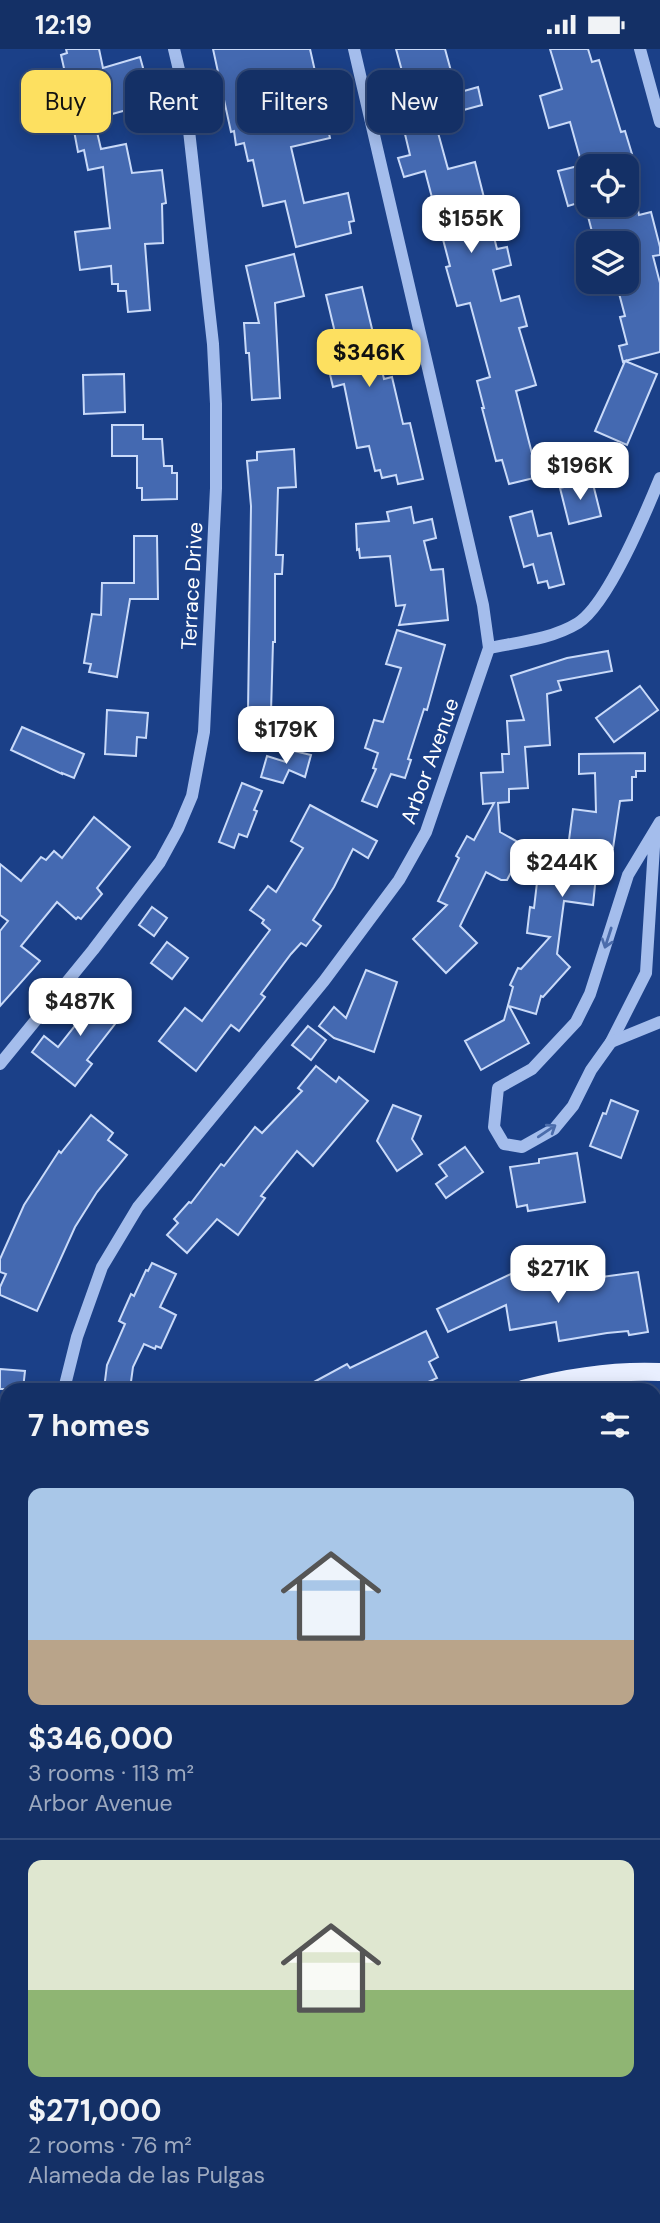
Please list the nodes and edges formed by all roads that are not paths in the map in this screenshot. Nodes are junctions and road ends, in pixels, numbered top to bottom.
1 (174, 49) edge
2 (354, 49) edge
3 (640, 49) edge
4 (660, 123) edge
5 (660, 478) edge
6 (489, 648) junction
7 (657, 827) edge
8 (660, 965) edge
9 (646, 973) junction
10 (660, 1022) edge
11 (611, 1042) junction
12 (0, 1064) edge
13 (660, 1372) edge
14 (65, 1383) edge
15 (546, 1383) edge

1 - 12 street, Terrace Drive
2 - 6 street, Arbor Avenue
3 - 4 street
5 - 6 street
6 - 14 street, Arbor Avenue
7 - 9 street
7 -> 11 street
8 - 9 street
9 - 11 street
10 - 11 street
13 - 15 main road

